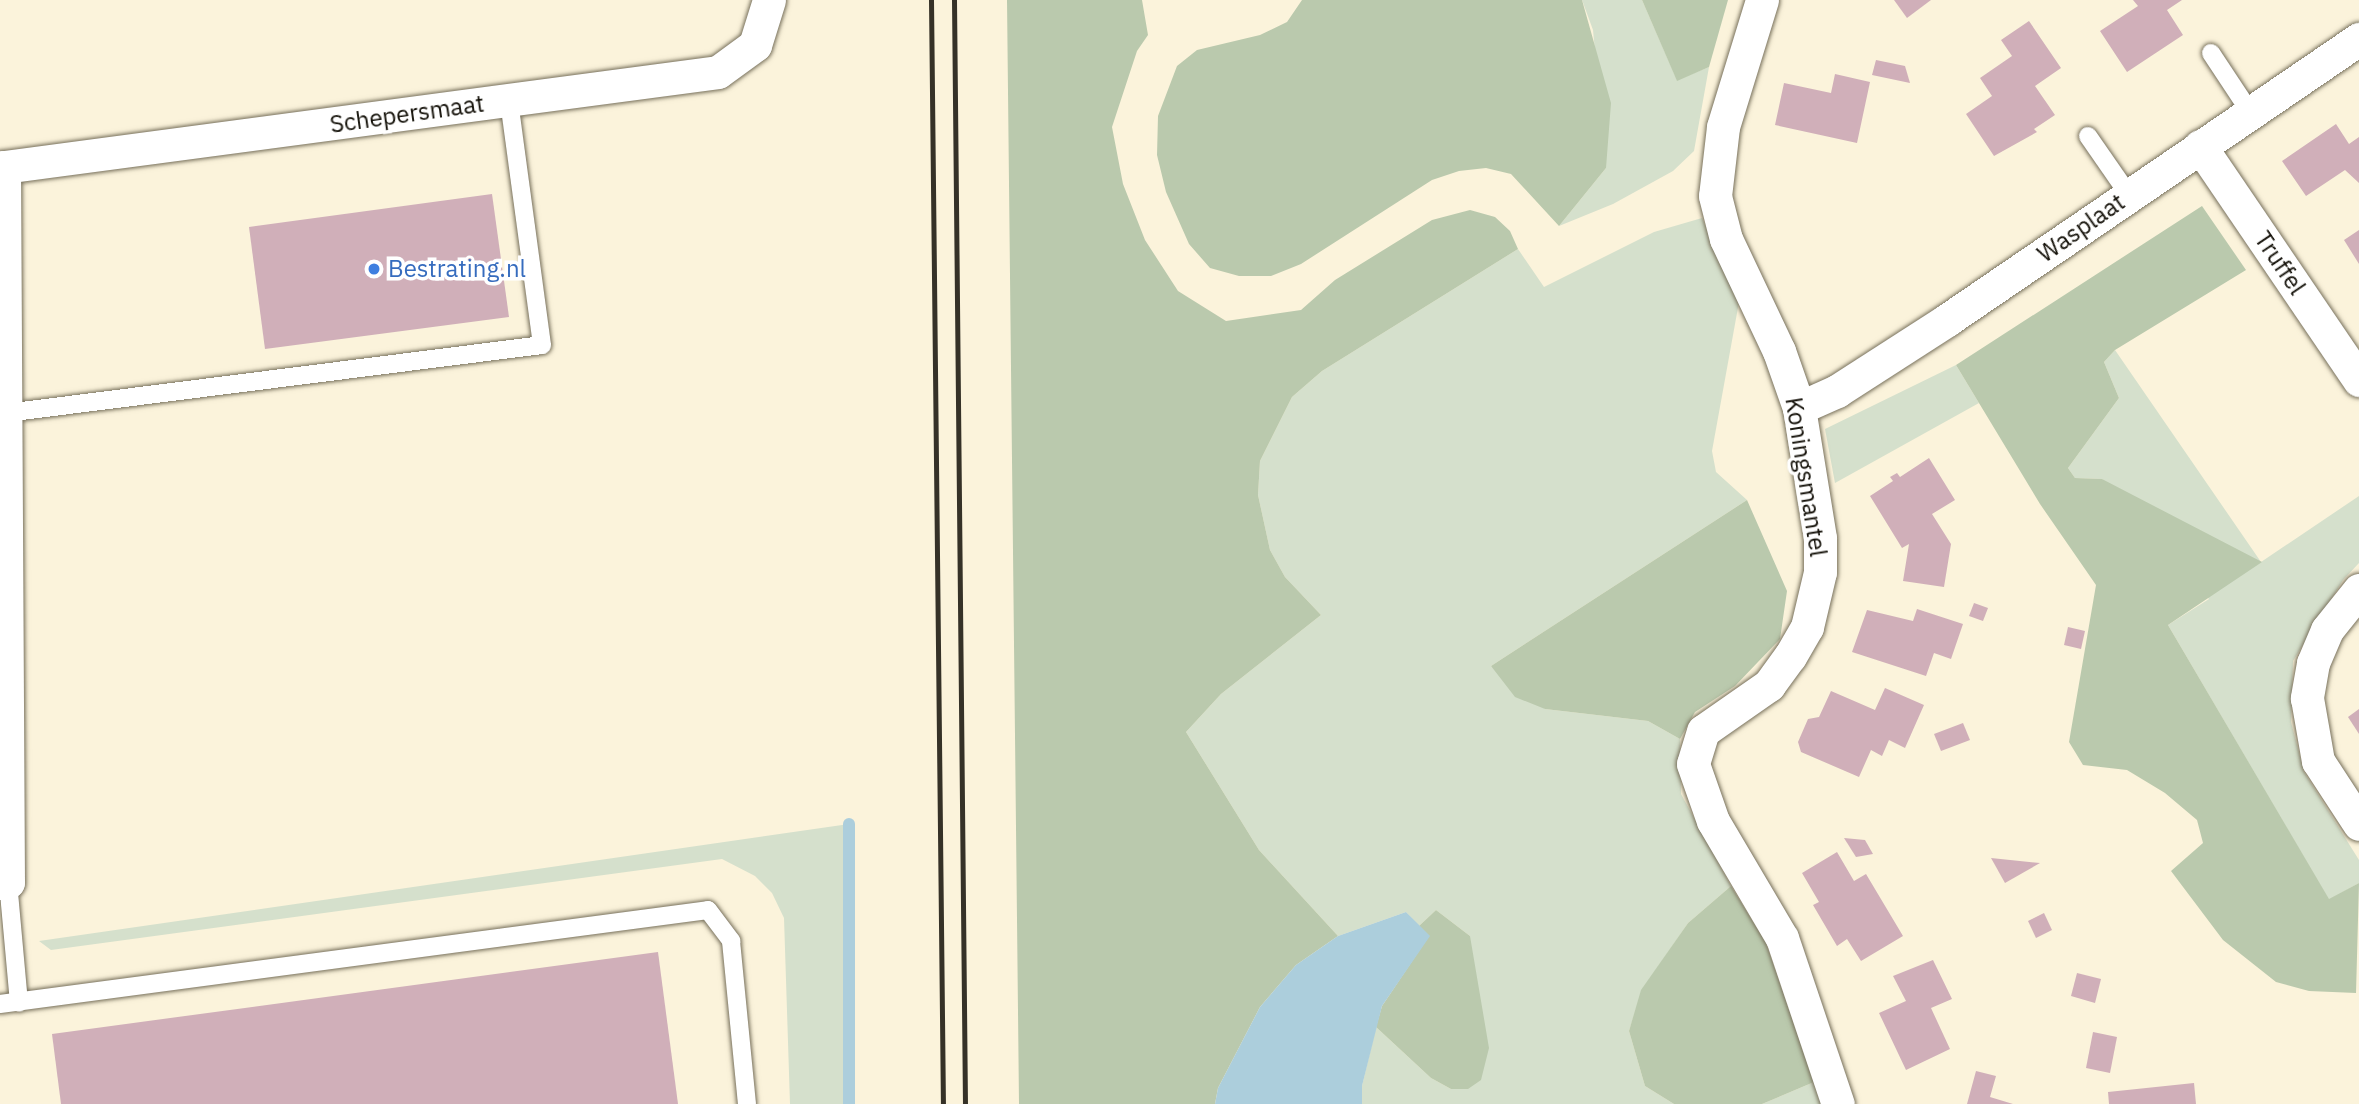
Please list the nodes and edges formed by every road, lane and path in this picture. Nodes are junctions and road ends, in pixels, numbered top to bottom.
1 (769, 0) edge
2 (1762, 0) edge
3 (2359, 39) edge
4 (2211, 53) dead end
5 (509, 100) junction
6 (2250, 112) junction
7 (2088, 136) dead end
8 (2200, 146) junction
9 (2, 167) edge
10 (2129, 195) junction
11 (2359, 380) edge
12 (1799, 408) junction
13 (6, 413) junction
14 (2359, 590) edge
15 (2359, 824) edge
16 (4, 883) edge
17 (19, 1002) junction
18 (0, 1004) edge
19 (747, 1104) edge
20 (1838, 1104) edge

1 - 5 street, Schepersmaat
2 - 12 street, Koningsmantel
3 - 6 street, Wasplaat
4 - 6 lane
5 - 9 street, Schepersmaat
5 - 13 lane
6 - 8 street, Wasplaat
7 - 10 lane
8 - 10 street, Wasplaat
8 - 11 street, Truffel
9 - 13 street
10 - 12 street, Wasplaat
12 - 20 street, Koningsmantel
13 - 16 street
14 - 15 street
16 - 17 lane
17 - 18 lane
17 - 19 lane

